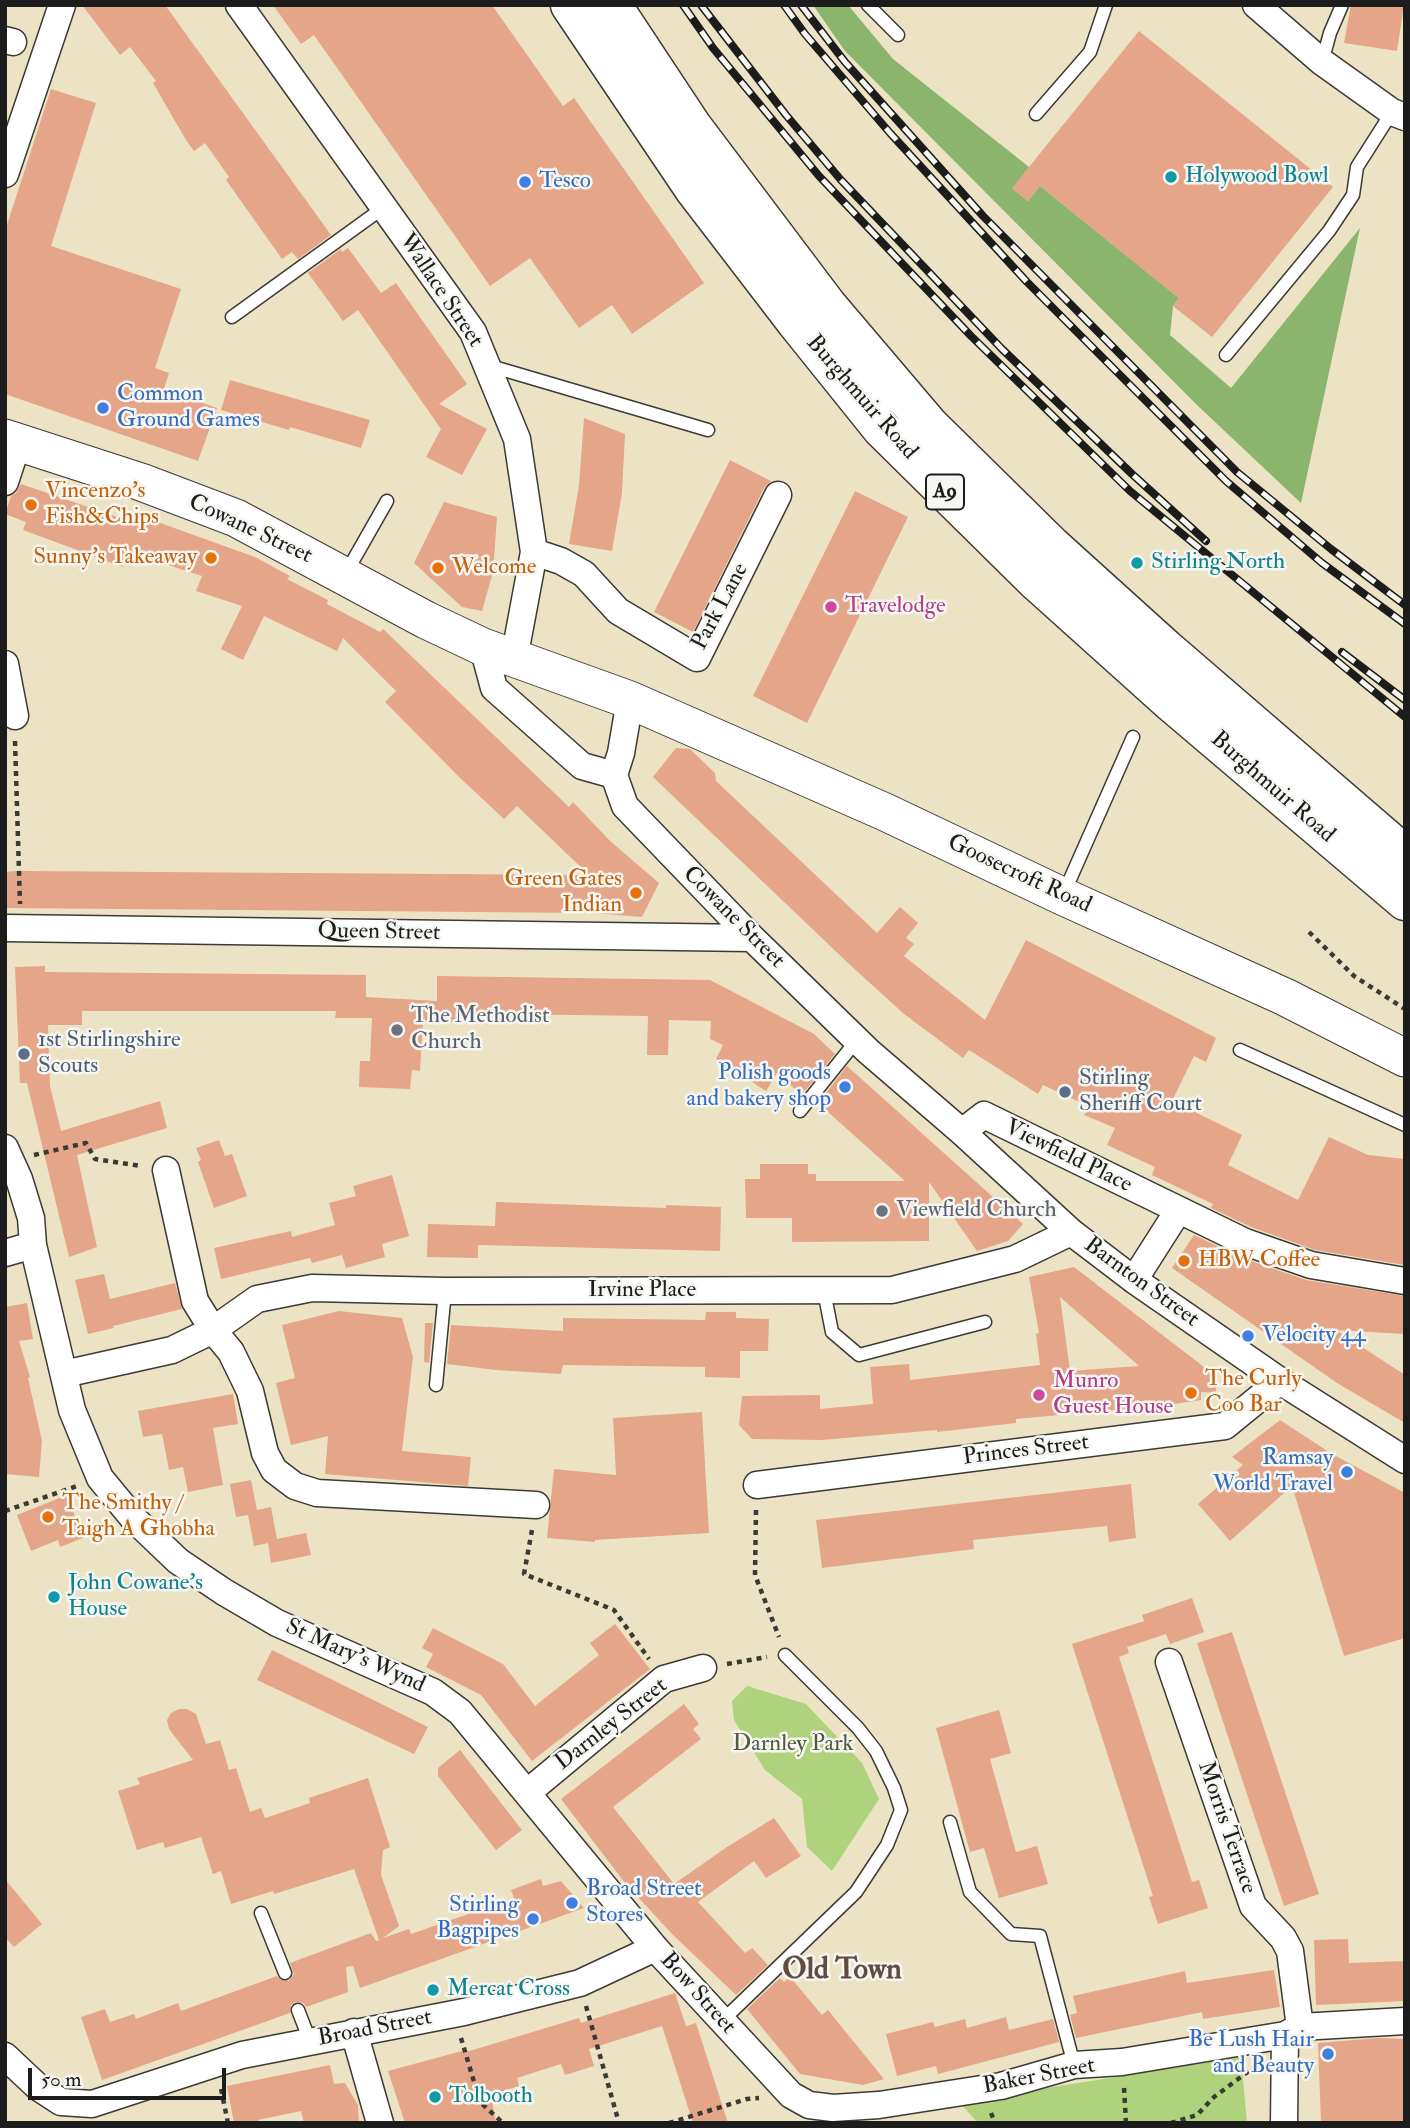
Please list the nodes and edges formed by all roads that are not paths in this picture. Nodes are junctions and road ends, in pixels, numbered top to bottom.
1 (62, 5) edge
2 (239, 5) edge
3 (570, 5) edge
4 (612, 5) edge
5 (868, 5) edge
6 (1106, 5) edge
7 (1256, 5) edge
8 (1342, 5) edge
9 (898, 35) dead end
10 (1322, 62) junction
11 (1036, 114) dead end
12 (1399, 115) edge
13 (5, 174) edge
14 (383, 208) junction
15 (232, 317) dead end
16 (1226, 355) dead end
17 (486, 365) junction
18 (708, 430) dead end
19 (12, 440) edge
20 (5, 482) edge
21 (779, 495) dead end
22 (387, 501) dead end
23 (534, 552) junction
24 (344, 576) junction
25 (499, 653) junction
26 (5, 664) edge
27 (629, 700) junction
28 (15, 716) road end
29 (1133, 737) dead end
30 (614, 775) junction
31 (1405, 855) edge
32 (1062, 896) junction
33 (1405, 901) edge
34 (13, 928) edge
35 (752, 938) junction
36 (862, 1046) junction
37 (1240, 1050) dead end
38 (1405, 1058) edge
39 (800, 1111) dead end
40 (1405, 1125) edge
41 (962, 1132) junction
42 (8, 1154) edge
43 (166, 1170) road end
44 (1178, 1211) junction
45 (1071, 1233) junction
46 (33, 1245) junction
47 (5, 1253) edge
48 (1134, 1280) junction
49 (1405, 1281) edge
50 (445, 1291) junction
51 (824, 1291) junction
52 (985, 1322) dead end
53 (214, 1330) junction
54 (64, 1374) junction
55 (1279, 1381) junction
56 (436, 1385) dead end
57 (1405, 1460) edge
58 (757, 1485) road end
59 (536, 1505) road end
60 (785, 1654) road end
61 (1169, 1662) dead end
62 (703, 1668) road end
63 (528, 1792) junction
64 (950, 1822) dead end
65 (261, 1913) dead end
66 (655, 1948) junction
67 (285, 1973) dead end
68 (298, 2010) dead end
69 (1405, 2021) edge
70 (731, 2030) junction
71 (1293, 2031) junction
72 (354, 2032) junction
73 (310, 2041) junction
74 (5, 2056) edge
75 (1074, 2065) junction
76 (95, 2114) edge
77 (380, 2123) edge
78 (1284, 2123) edge

1 - 13 street
2 - 14 street, Wallace Street
3 - 33 main road, Burghmuir Road / A9
4 - 31 main road, Burghmuir Road / A9
5 - 9 lane
6 - 11 lane
7 - 10 street
8 - 10 lane
10 - 12 street
12 - 16 lane
14 - 15 lane
14 - 17 street, Wallace Street
17 - 18 lane
17 - 23 street, Wallace Street
19 - 20 street
19 - 24 main road, Cowane Street
21 - 23 street, Park Lane
22 - 24 lane
23 - 25 street, Wallace Street
24 - 25 main road, Cowane Street
25 - 27 main road, Cowane Street
25 - 30 street
26 - 28 street
27 - 30 street
27 - 32 main road, Goosecroft Road
29 - 32 lane
30 - 35 street, Cowane Street
32 - 38 main road, Goosecroft Road
34 - 35 street, Queen Street
35 - 36 street, Cowane Street
36 - 39 lane
36 - 41 street, Barnton Street
37 - 40 lane
41 - 44 street, Viewfield Place
41 - 45 street, Barnton Street
42 - 46 street, St Mary's Wynd
43 - 53 street
44 - 48 street
44 - 49 street, Viewfield Place
45 - 48 street, Barnton Street
45 - 51 street, Irvine Place
46 - 47 street
46 - 54 street, St Mary's Wynd
48 - 55 street, Barnton Street
50 - 51 street, Irvine Place
50 - 53 street, Irvine Place
50 - 56 lane
51 - 52 lane
53 - 54 street, Irvine Place
53 - 59 street
54 - 63 street, St Mary's Wynd
55 - 57 street, Barnton Street
55 - 58 street, Princes Street
60 - 70 lane
61 - 71 street, Morris Terrace
62 - 63 street, Darnley Street
63 - 66 street, St Mary's Wynd
64 - 75 lane
65 - 67 lane
66 - 70 street, Bow Street
66 - 72 street, Broad Street
68 - 73 lane
69 - 71 street, Baker Street
70 - 75 street, Baker Street
71 - 75 street, Baker Street
71 - 78 street, Morris Terrace
72 - 73 street, Broad Street
72 - 77 street
73 - 76 street, Broad Street
74 - 76 street

